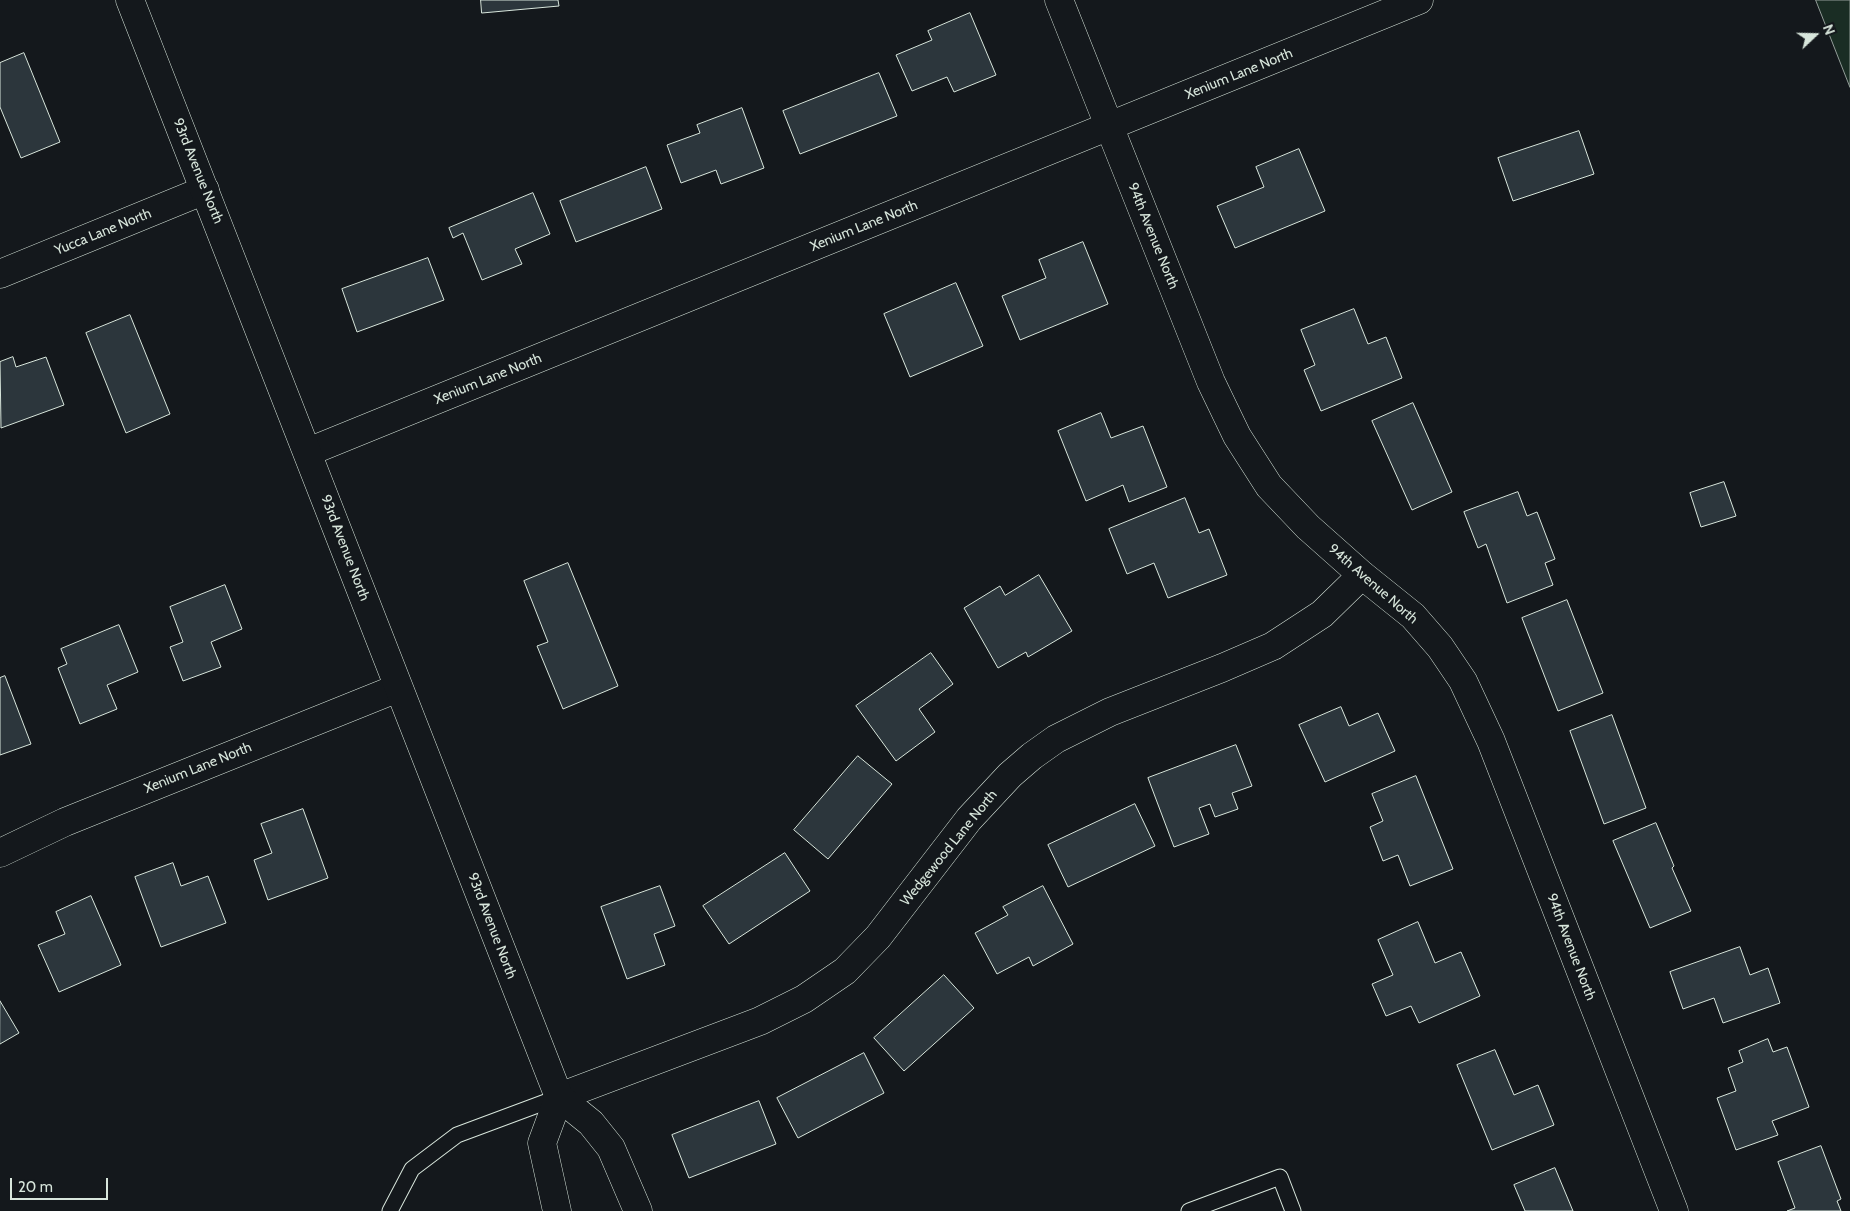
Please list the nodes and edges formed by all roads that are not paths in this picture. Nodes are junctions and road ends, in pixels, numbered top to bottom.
1 (130, 0) edge
2 (1059, 0) edge
3 (1419, 0) edge
4 (1110, 126) junction
5 (205, 190) junction
6 (0, 274) edge
7 (308, 452) junction
8 (1362, 575) junction
9 (398, 688) junction
10 (0, 853) edge
11 (559, 1097) junction
12 (390, 1211) edge
13 (557, 1211) edge
14 (638, 1211) edge
15 (1189, 1211) edge
16 (1293, 1211) edge
17 (1674, 1211) edge

1 - 5 street, 93rd Avenue North
2 - 4 street, 94th Avenue North
3 - 4 street, Xenium Lane North
4 - 7 street, Xenium Lane North
4 - 8 street, 94th Avenue North
5 - 6 street, Yucca Lane North
5 - 7 street, 93rd Avenue North
7 - 9 street, 93rd Avenue North
8 - 11 street, Wedgewood Lane North
8 - 17 street, 94th Avenue North
9 - 10 street, Xenium Lane North
9 - 11 street, 93rd Avenue North
11 - 12 lane
11 - 13 street
11 - 14 street, 93rd Avenue North
15 - 16 lane

